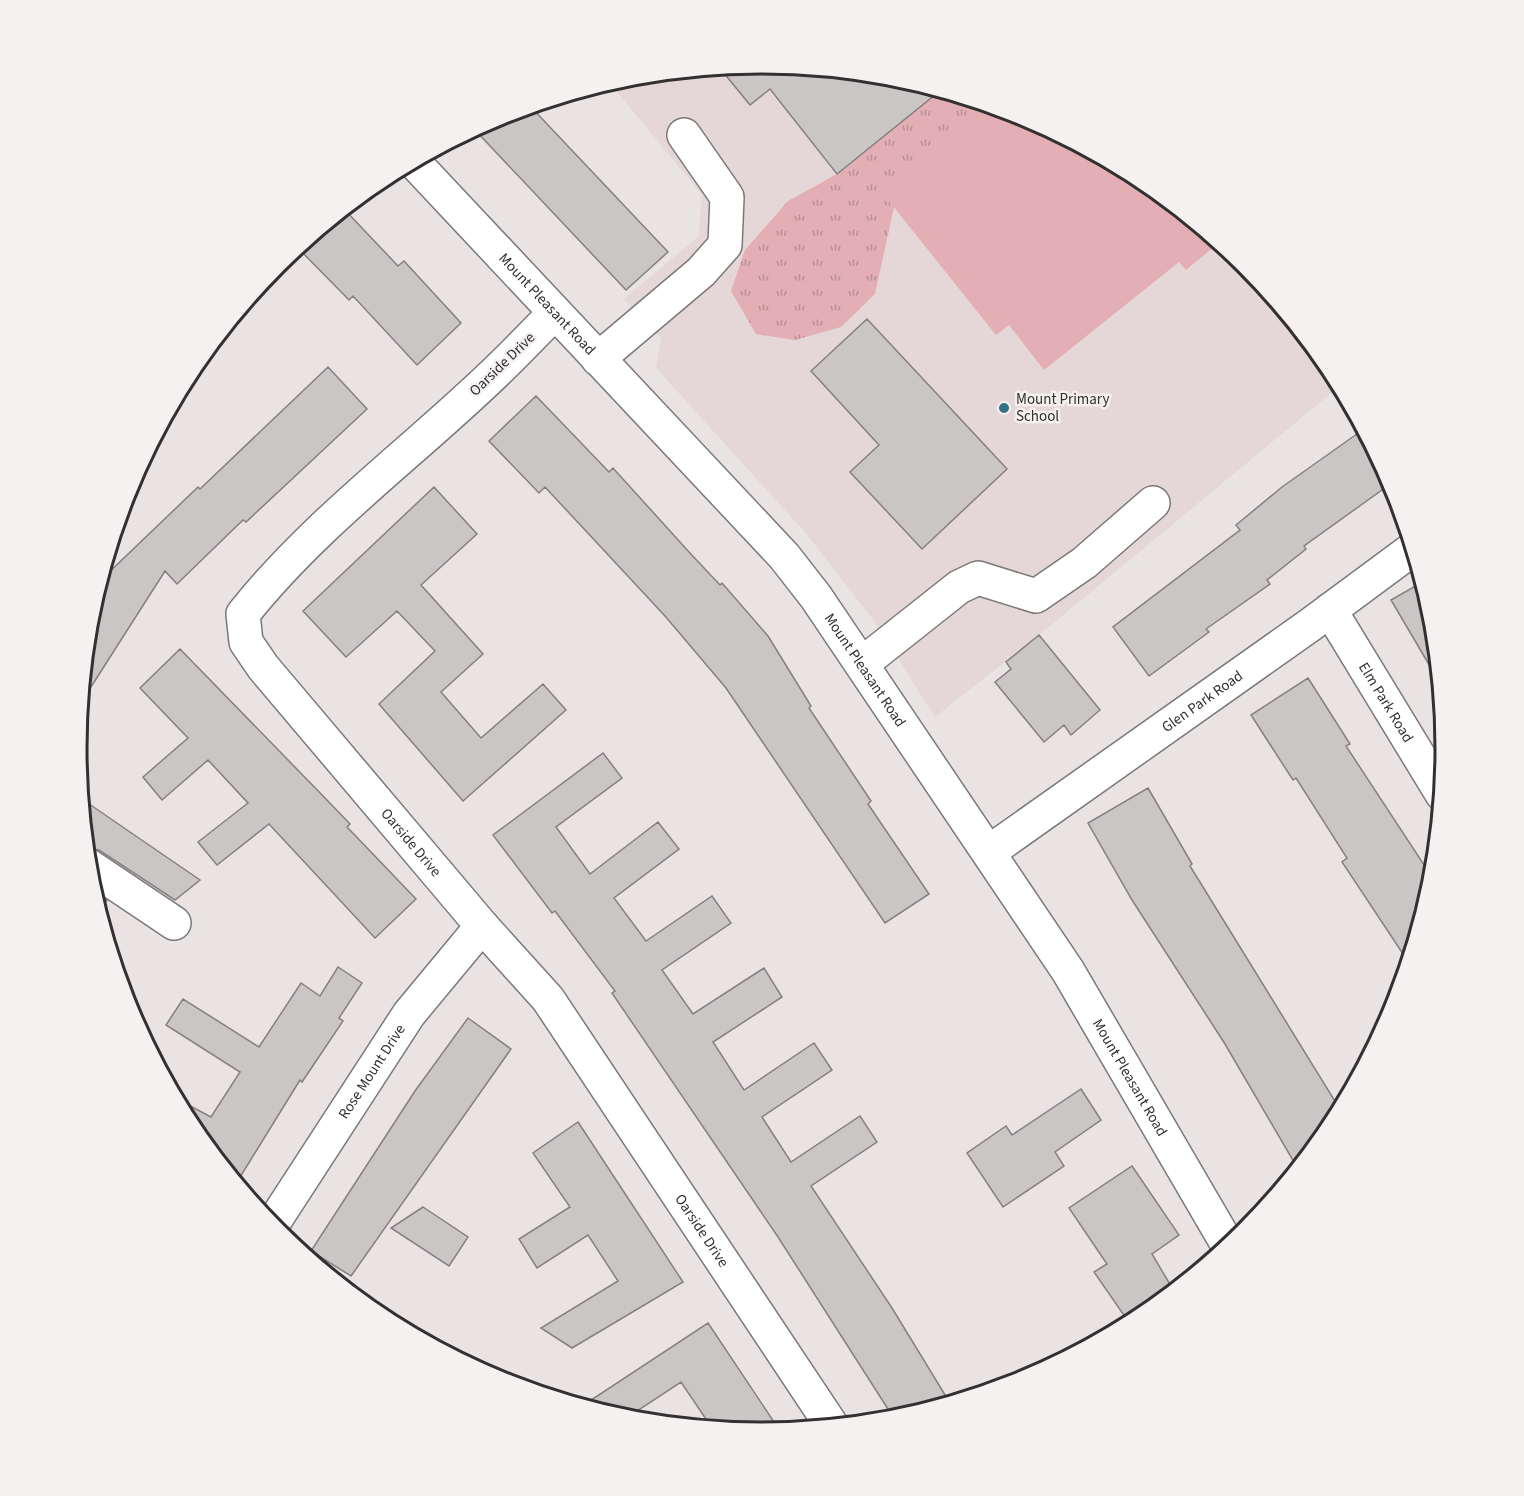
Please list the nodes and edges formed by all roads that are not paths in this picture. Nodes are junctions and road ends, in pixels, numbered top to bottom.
1 (684, 135) dead end
2 (419, 168) edge
3 (555, 313) junction
4 (598, 359) junction
5 (1153, 503) dead end
6 (1408, 553) edge
7 (1330, 610) junction
8 (863, 663) junction
9 (1435, 783) edge
10 (989, 852) junction
11 (99, 873) edge
12 (174, 924) dead end
13 (482, 926) junction
14 (277, 1217) edge
15 (1224, 1239) edge
16 (827, 1419) edge

1 - 4 street
2 - 3 street, Mount Pleasant Road
3 - 4 street, Mount Pleasant Road
3 - 13 street, Oarside Drive
4 - 8 street, Mount Pleasant Road
5 - 8 street
6 - 7 street, Glen Park Road
7 - 9 street, Elm Park Road
7 - 10 street, Glen Park Road
8 - 10 street, Mount Pleasant Road
10 - 15 street, Mount Pleasant Road
11 - 12 street
13 - 14 street, Rose Mount Drive
13 - 16 street, Oarside Drive

